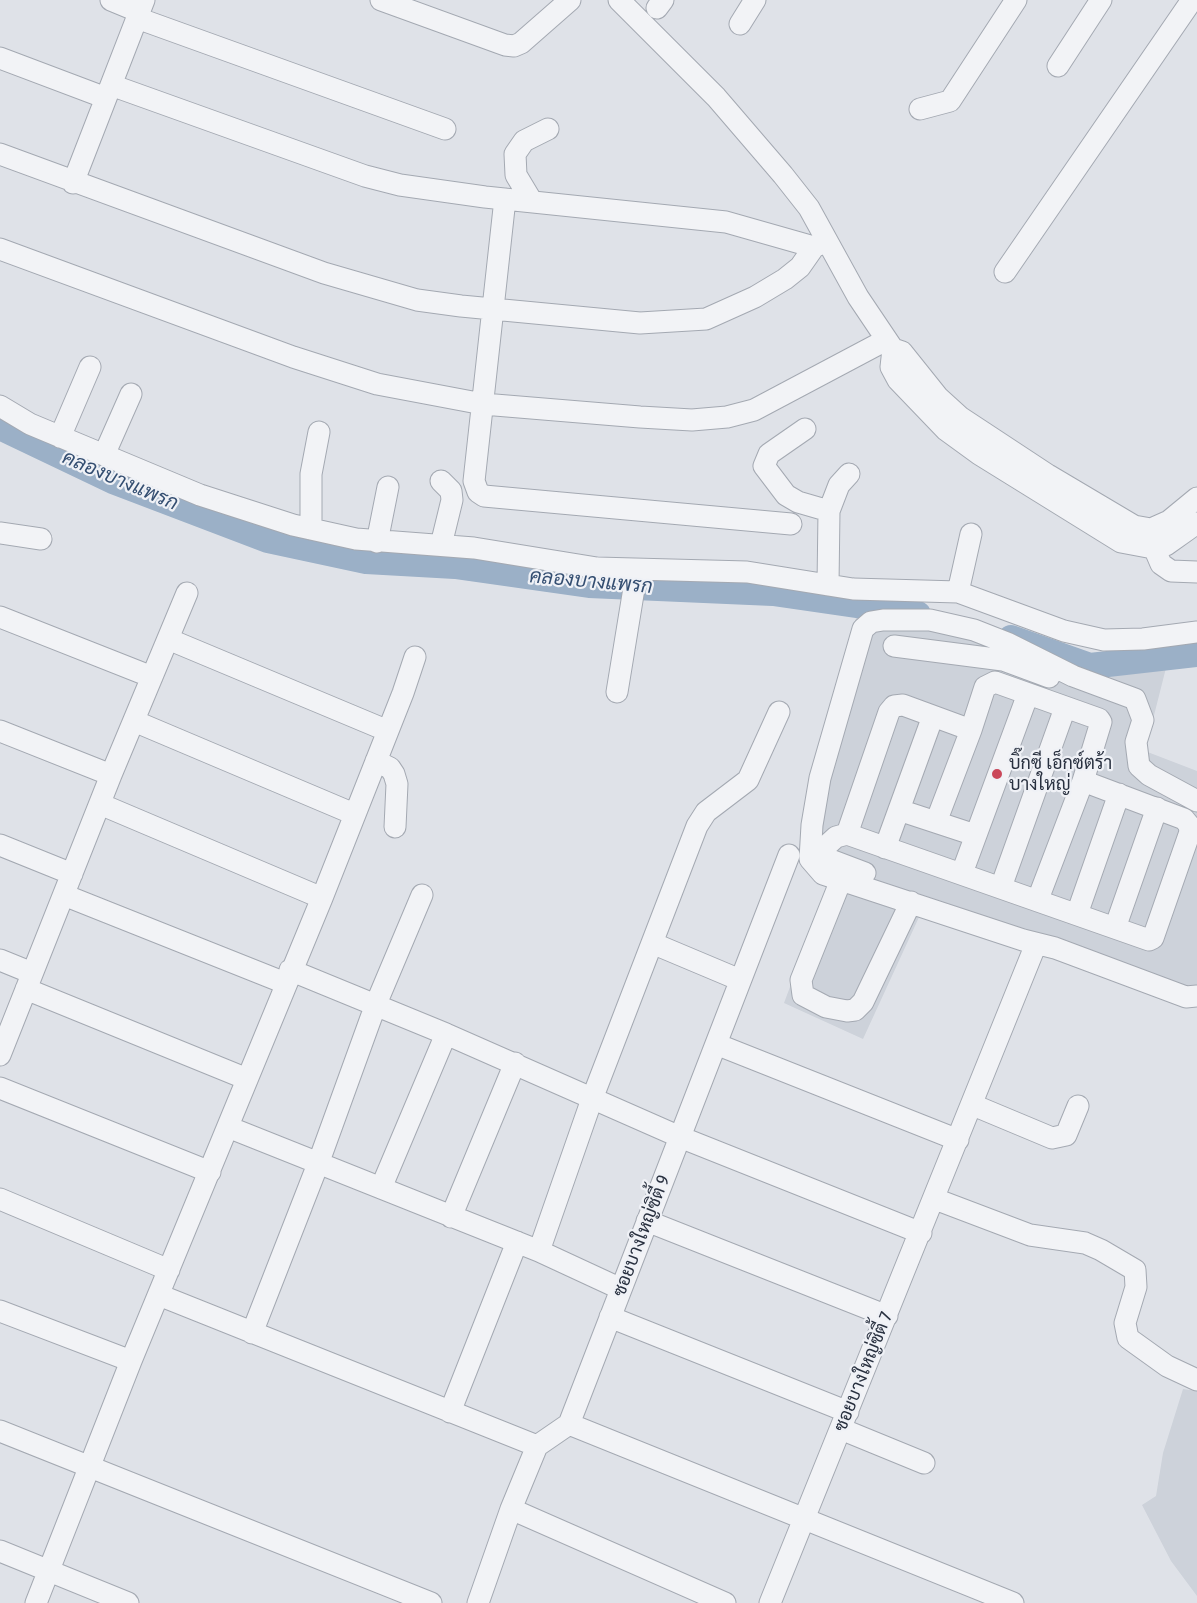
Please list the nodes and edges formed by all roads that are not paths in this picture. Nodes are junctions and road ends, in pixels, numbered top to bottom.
1 (111, 0) edge
2 (381, 0) edge
3 (570, 0) edge
4 (619, 0) edge
5 (755, 0) edge
6 (1016, 0) edge
7 (1101, 0) edge
8 (1192, 0) edge
9 (140, 10) edge
10 (740, 24) dead end
11 (0, 58) edge
12 (1058, 66) dead end
13 (108, 91) junction
14 (920, 109) dead end
15 (445, 129) dead end
16 (548, 129) dead end
17 (0, 154) edge
18 (74, 183) junction
19 (505, 199) junction
20 (531, 201) junction
21 (820, 244) junction
22 (0, 249) edge
23 (1005, 272) dead end
24 (494, 309) junction
25 (889, 345) junction
26 (90, 367) dead end
27 (131, 394) dead end
28 (483, 404) junction
29 (0, 406) edge
30 (805, 429) dead end
31 (319, 432) dead end
32 (60, 436) junction
33 (104, 455) junction
34 (849, 474) dead end
35 (441, 481) dead end
36 (388, 487) dead end
37 (1197, 498) edge
38 (829, 511) junction
39 (1197, 523) edge
40 (791, 524) dead end
41 (311, 529) junction
42 (0, 533) edge
43 (971, 534) dead end
44 (41, 539) dead end
45 (1150, 539) junction
46 (377, 542) junction
47 (441, 545) junction
48 (1197, 572) edge
49 (634, 583) junction
50 (828, 585) junction
51 (958, 592) junction
52 (187, 593) dead end
53 (0, 616) edge
54 (1197, 632) edge
55 (168, 639) junction
56 (894, 646) dead end
57 (415, 657) dead end
58 (152, 678) junction
59 (1105, 688) junction
60 (617, 692) dead end
61 (1028, 694) junction
62 (1065, 708) junction
63 (779, 712) dead end
64 (933, 716) junction
65 (134, 721) junction
66 (971, 730) junction
67 (0, 731) edge
68 (388, 731) junction
69 (376, 760) junction
70 (111, 775) junction
71 (1083, 781) junction
72 (1119, 794) junction
73 (1197, 801) edge
74 (100, 804) junction
75 (1157, 808) junction
76 (899, 810) junction
77 (354, 814) junction
78 (936, 822) junction
79 (395, 827) dead end
80 (847, 834) junction
81 (975, 835) junction
82 (0, 845) edge
83 (885, 848) junction
84 (789, 855) dead end
85 (962, 873) junction
86 (72, 874) junction
87 (841, 880) junction
88 (1001, 887) junction
89 (64, 895) junction
90 (422, 895) dead end
91 (322, 898) junction
92 (1038, 899) junction
93 (911, 902) junction
94 (1077, 914) junction
95 (1114, 928) junction
96 (1030, 942) junction
97 (652, 943) junction
98 (0, 960) edge
99 (288, 977) junction
100 (740, 980) junction
101 (29, 981) junction
102 (1197, 996) edge
103 (376, 1004) junction
104 (446, 1034) junction
105 (716, 1044) junction
106 (0, 1055) edge
107 (515, 1063) junction
108 (247, 1079) junction
109 (0, 1088) edge
110 (592, 1099) junction
111 (972, 1105) junction
112 (1078, 1106) dead end
113 (228, 1127) junction
114 (680, 1137) junction
115 (958, 1140) junction
116 (318, 1164) junction
117 (210, 1172) junction
118 (381, 1188) junction
119 (935, 1199) junction
120 (0, 1200) edge
121 (451, 1217) junction
122 (647, 1221) junction
123 (921, 1233) junction
124 (517, 1242) junction
125 (539, 1251) junction
126 (169, 1270) junction
127 (621, 1289) junction
128 (159, 1295) junction
129 (0, 1311) edge
130 (887, 1316) junction
131 (610, 1317) junction
132 (252, 1333) junction
133 (131, 1362) junction
134 (1197, 1380) edge
135 (450, 1412) junction
136 (844, 1420) junction
137 (569, 1424) junction
138 (0, 1431) edge
139 (537, 1446) junction
140 (924, 1463) dead end
141 (89, 1467) junction
142 (511, 1509) junction
143 (804, 1518) junction
144 (0, 1551) edge
145 (49, 1571) junction
146 (36, 1603) edge
147 (128, 1603) edge
148 (431, 1603) edge
149 (478, 1603) edge
150 (725, 1603) edge
151 (770, 1603) edge
152 (1013, 1603) edge

1 - 9 street
2 - 3 street
4 - 21 street
5 - 10 street
6 - 14 street
7 - 12 street
8 - 23 street
9 - 13 street
9 - 15 street
11 - 13 street
13 - 18 street
13 - 19 street
16 - 20 street
17 - 18 street
18 - 24 street
19 - 20 street
19 - 24 street
20 - 21 street
21 - 24 street
21 - 25 street
22 - 28 street
24 - 28 street
25 - 28 street
25 - 45 street
26 - 32 street
27 - 33 street
28 - 40 street
29 - 32 street
30 - 38 street
31 - 41 street
32 - 33 street
33 - 41 street
34 - 38 street
35 - 47 street
36 - 46 street
37 - 45 street
38 - 50 street
39 - 45 street
41 - 46 street
42 - 44 street
43 - 51 street
45 - 48 street
46 - 47 street
47 - 49 street
49 - 50 street
49 - 60 street
50 - 51 street
51 - 54 street
52 - 55 street
53 - 58 street
55 - 58 street
55 - 68 street
56 - 59 street
57 - 68 street
58 - 65 street
59 - 73 street
59 - 87 street
61 - 62 street
61 - 66 street
61 - 81 street
62 - 71 street
62 - 88 street
63 - 97 street
64 - 66 street
64 - 76 street
64 - 80 street
65 - 70 street
65 - 77 street
66 - 78 street
67 - 70 street
68 - 69 street
69 - 77 street
69 - 79 street
70 - 74 street
71 - 72 street
71 - 92 street
72 - 75 street
72 - 94 street
74 - 86 street
74 - 91 street
75 - 95 street
75 - 95 street
76 - 78 street
76 - 83 street
77 - 91 street
78 - 81 street
80 - 83 street
80 - 96 street
81 - 85 street
82 - 86 street
83 - 85 street
84 - 100 street, ซอยบางใหญ่ซิตี้ 9
85 - 88 street
86 - 89 street
87 - 93 street
87 - 93 street
88 - 92 street
89 - 99 street
89 - 101 street
90 - 103 street
91 - 99 street
92 - 94 street
93 - 96 street
94 - 95 street
96 - 102 street
96 - 111 street, ซอยบางใหญ่ซิตี้ 7
97 - 100 street
97 - 110 street
98 - 101 street
99 - 103 street
99 - 108 street
100 - 105 street, ซอยบางใหญ่ซิตี้ 9
101 - 106 street
101 - 108 street
103 - 104 street
103 - 116 street
104 - 107 street
104 - 118 street
105 - 114 street, ซอยบางใหญ่ซิตี้ 9
105 - 115 street
107 - 110 street
107 - 121 street
108 - 113 street
109 - 117 street
110 - 114 street
110 - 125 street
111 - 112 street
111 - 115 street, ซอยบางใหญ่ซิตี้ 7
113 - 116 street
113 - 117 street
114 - 122 street, ซอยบางใหญ่ซิตี้ 9
114 - 123 street
115 - 119 street, ซอยบางใหญ่ซิตี้ 7
116 - 118 street
116 - 132 street
117 - 126 street
118 - 121 street
119 - 123 street, ซอยบางใหญ่ซิตี้ 7
119 - 134 street
120 - 126 street
121 - 124 street
122 - 127 street, ซอยบางใหญ่ซิตี้ 9
122 - 130 street
123 - 130 street, ซอยบางใหญ่ซิตี้ 7
124 - 125 street
124 - 135 street
125 - 127 street
126 - 128 street
127 - 131 street, ซอยบางใหญ่ซิตี้ 9
128 - 132 street
128 - 133 street
129 - 133 street
130 - 136 street, ซอยบางใหญ่ซิตี้ 7
131 - 136 street
131 - 137 street, ซอยบางใหญ่ซิตี้ 9
132 - 135 street
133 - 141 street
135 - 139 street
136 - 140 street
136 - 143 street, ซอยบางใหญ่ซิตี้ 7
137 - 139 street
137 - 143 street
138 - 141 street
139 - 142 street
141 - 145 street
141 - 148 street
142 - 149 street
142 - 150 street
143 - 151 street, ซอยบางใหญ่ซิตี้ 7
143 - 152 street
144 - 145 street
145 - 146 street
145 - 147 street

